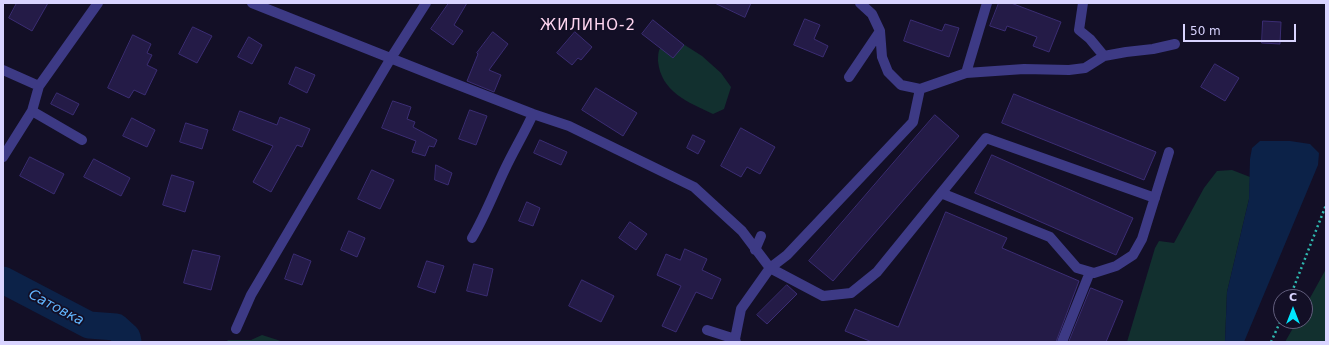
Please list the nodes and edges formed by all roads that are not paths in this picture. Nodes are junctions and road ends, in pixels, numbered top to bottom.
1 (98, 3) edge
2 (252, 3) edge
3 (426, 3) edge
4 (860, 3) edge
5 (987, 3) edge
6 (1083, 3) edge
7 (880, 31) junction
8 (1175, 44) dead end
9 (1104, 56) junction
10 (391, 58) junction
11 (3, 70) edge
12 (966, 73) junction
13 (849, 77) dead end
14 (39, 86) junction
15 (920, 89) junction
16 (32, 111) junction
17 (533, 114) junction
18 (82, 140) dead end
19 (1169, 152) dead end
20 (3, 157) edge
21 (941, 193) junction
22 (1155, 198) junction
23 (761, 236) dead end
24 (472, 238) dead end
25 (755, 250) junction
26 (770, 268) junction
27 (1090, 272) junction
28 (236, 329) dead end
29 (707, 330) dead end
30 (736, 340) edge
31 (1062, 342) edge

1 - 14 street
2 - 10 street
3 - 10 street
4 - 7 street
5 - 12 street
6 - 9 street
7 - 13 street
7 - 15 street
8 - 9 street
9 - 12 street
10 - 17 street
10 - 28 street
11 - 14 street
12 - 15 street
14 - 16 street
15 - 26 street
16 - 18 street
16 - 20 street
17 - 24 street
17 - 25 street
19 - 22 street
21 - 22 street
21 - 26 street
21 - 27 street
22 - 27 street
23 - 25 street
25 - 26 street
26 - 30 street
27 - 31 street
29 - 30 street

